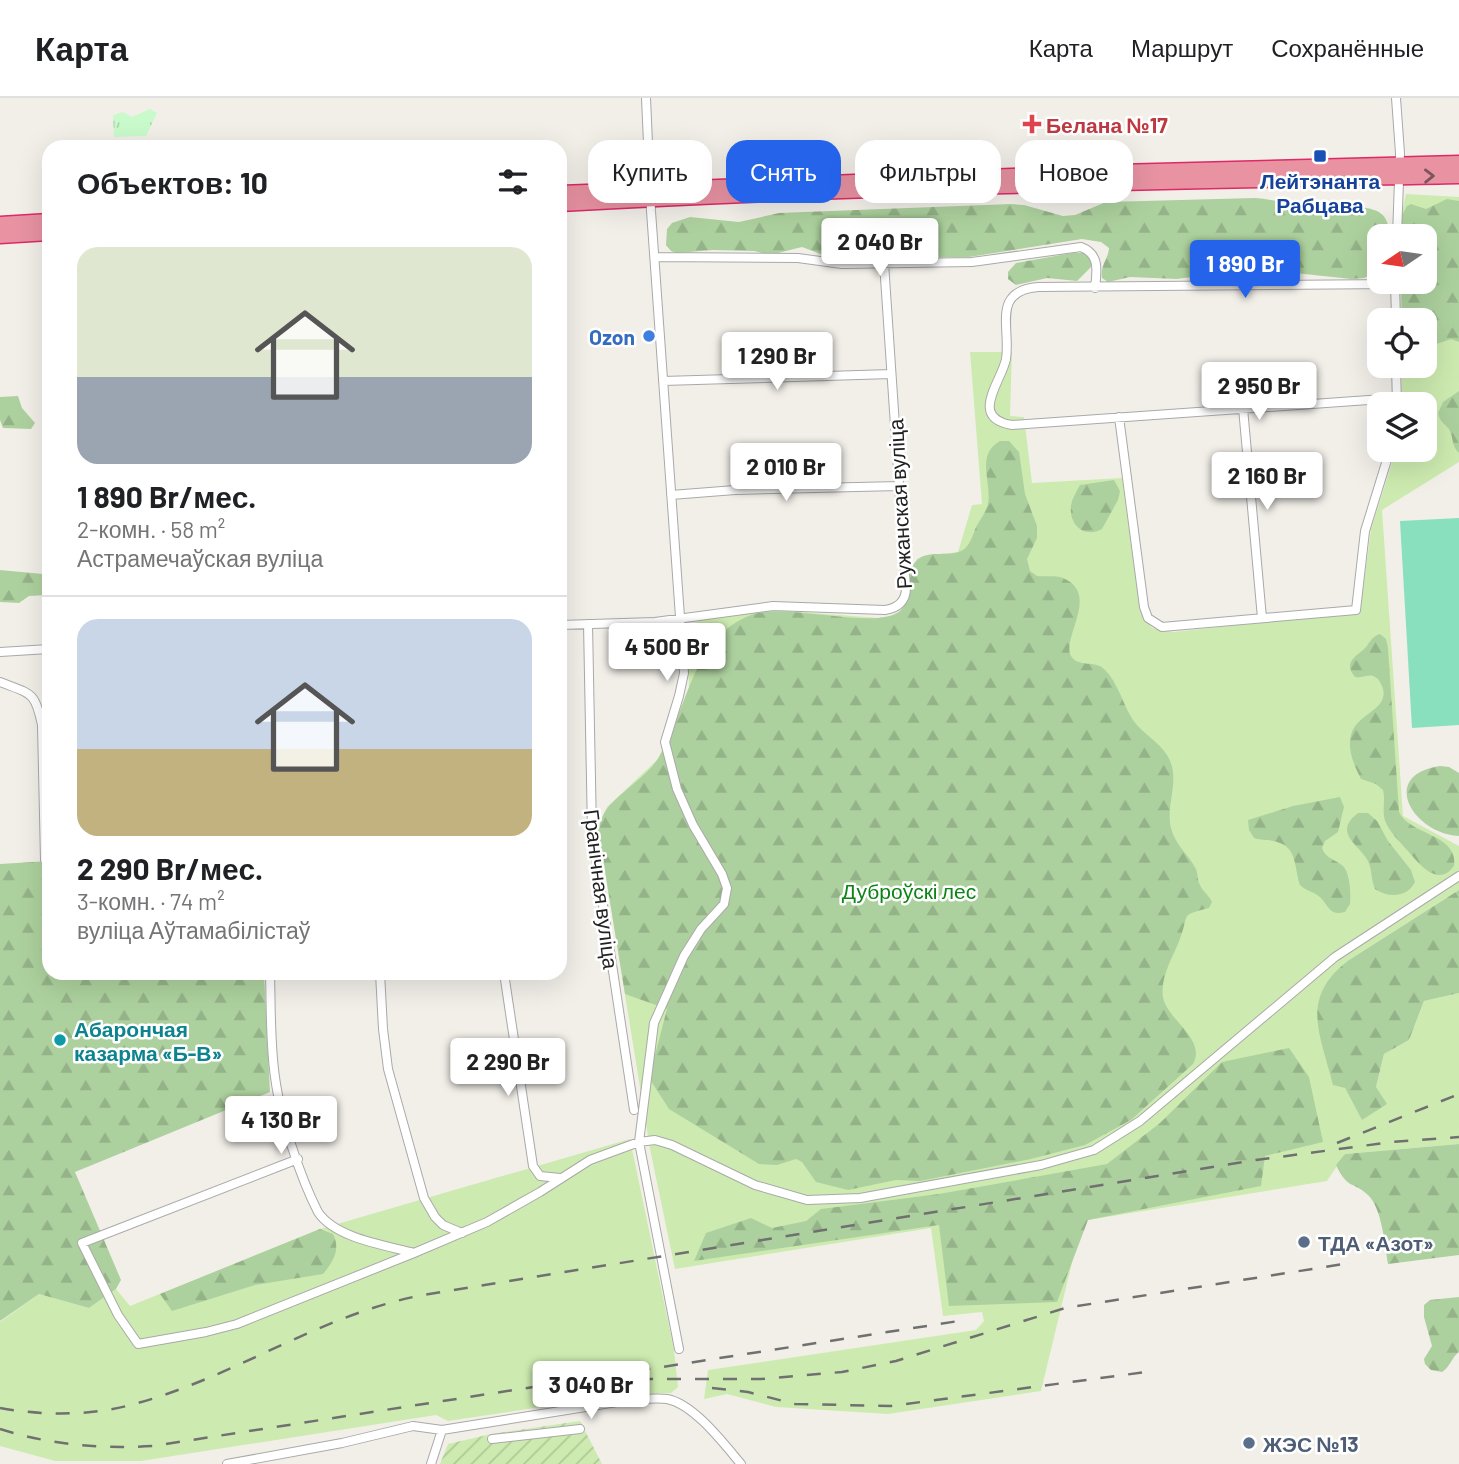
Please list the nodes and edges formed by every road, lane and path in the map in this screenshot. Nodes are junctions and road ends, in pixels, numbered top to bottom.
1 (646, 98) edge
2 (1396, 98) edge
3 (648, 140) edge
4 (1459, 163) edge
5 (1400, 171) junction
6 (1459, 176) edge
7 (712, 192) edge
8 (567, 193) edge
9 (588, 193) edge
10 (588, 201) edge
11 (567, 203) edge
12 (651, 203) edge
13 (42, 221) edge
14 (0, 224) edge
15 (1398, 224) edge
16 (42, 233) edge
17 (0, 236) edge
18 (655, 257) junction
19 (884, 263) junction
20 (1367, 283) edge
21 (1095, 288) junction
22 (891, 374) junction
23 (663, 381) junction
24 (1367, 402) edge
25 (1243, 408) junction
26 (1119, 417) junction
27 (1387, 462) edge
28 (899, 486) junction
29 (671, 495) junction
30 (1262, 618) junction
31 (680, 619) junction
32 (588, 624) junction
33 (567, 625) edge
34 (42, 649) edge
35 (0, 652) edge
36 (0, 682) edge
37 (42, 724) edge
38 (1459, 876) edge
39 (270, 980) edge
40 (380, 980) edge
41 (505, 980) edge
42 (634, 1110) dead end
43 (639, 1142) junction
44 (298, 1159) junction
45 (561, 1178) junction
46 (462, 1233) junction
47 (414, 1253) junction
48 (679, 1349) dead end
49 (580, 1429) dead end
50 (442, 1430) junction
51 (492, 1439) dead end
52 (227, 1464) edge
53 (431, 1464) edge
54 (741, 1464) edge

1 - 3 street
2 - 5 street
4 - 5 highway
5 -> 6 highway
5 - 7 highway
5 - 15 street
8 - 9 highway
10 - 11 highway
12 - 18 street
13 - 14 highway
16 - 17 highway
18 - 19 street
18 - 23 street
19 - 21 street
19 - 22 street, Ружанская вуліца
20 - 21 street
21 - 26 street
22 - 23 street
22 - 28 street, Ружанская вуліца
23 - 29 street
24 - 25 street
25 - 26 street
25 - 30 street
26 - 30 street
27 - 30 street
28 - 29 street
28 - 31 street, Ружанская вуліца
29 - 31 street
31 - 32 street
31 - 43 street
32 - 33 street
32 - 42 street, Гранічная вуліца
34 - 35 street
36 - 37 street
38 - 43 street
39 - 44 street
40 - 46 street
41 - 45 street
43 - 45 street
43 - 48 street
44 - 47 street
44 - 47 street
45 - 46 street
46 - 47 street
49 - 51 street
50 - 52 street
50 - 53 street
50 - 54 street

